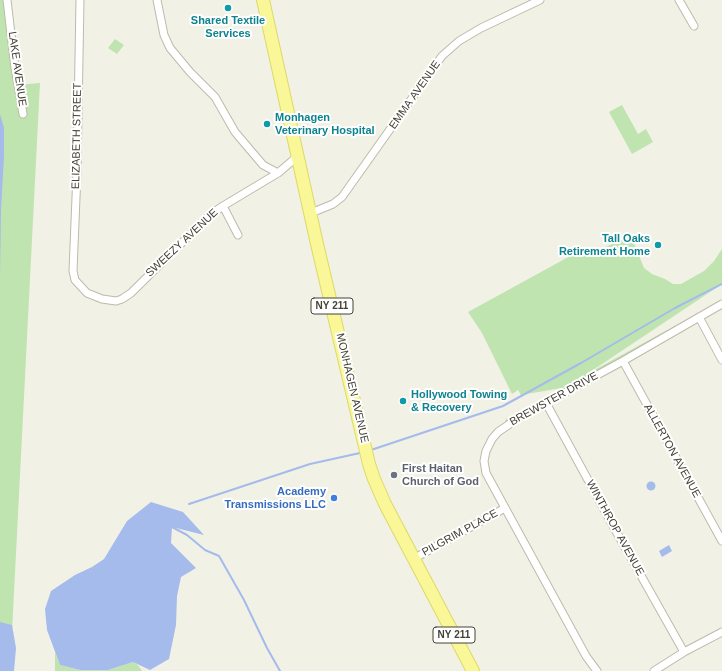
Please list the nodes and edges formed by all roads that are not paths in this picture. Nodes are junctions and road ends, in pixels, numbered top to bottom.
1 (7, 0) edge
2 (80, 0) edge
3 (157, 0) edge
4 (263, 0) edge
5 (540, 0) edge
6 (679, 0) edge
7 (694, 26) dead end
8 (23, 114) dead end
9 (298, 156) junction
10 (278, 173) junction
11 (223, 206) junction
12 (311, 213) junction
13 (238, 235) dead end
14 (73, 272) joint
15 (722, 304) edge
16 (699, 317) junction
17 (722, 360) edge
18 (623, 361) junction
19 (546, 403) junction
20 (505, 508) junction
21 (722, 541) edge
22 (414, 558) junction
23 (722, 632) edge
24 (684, 652) junction
25 (473, 671) edge
26 (597, 671) edge
27 (654, 671) edge

1 - 8 street, LAKE AVENUE
2 - 14 street, ELIZABETH STREET
3 - 10 street
4 - 9 main road, MONHAGEN AVENUE / NY 211
5 - 12 street, EMMA AVENUE
6 - 7 street
9 - 10 street, SWEEZY AVENUE
9 - 12 main road, MONHAGEN AVENUE / NY 211
10 - 11 street, SWEEZY AVENUE
11 - 13 street
11 - 14 street, SWEEZY AVENUE
12 - 22 main road, MONHAGEN AVENUE / NY 211
15 - 16 street, BREWSTER DRIVE
16 - 17 street
16 - 18 street, BREWSTER DRIVE
18 - 19 street, BREWSTER DRIVE
18 - 21 street, ALLERTON AVENUE
19 - 20 street, BREWSTER DRIVE
19 - 24 street, WINTHROP AVENUE
20 - 22 street, PILGRIM PLACE
20 - 26 street, BREWSTER DRIVE
22 - 25 main road, MONHAGEN AVENUE / NY 211
23 - 24 street
24 - 27 street

